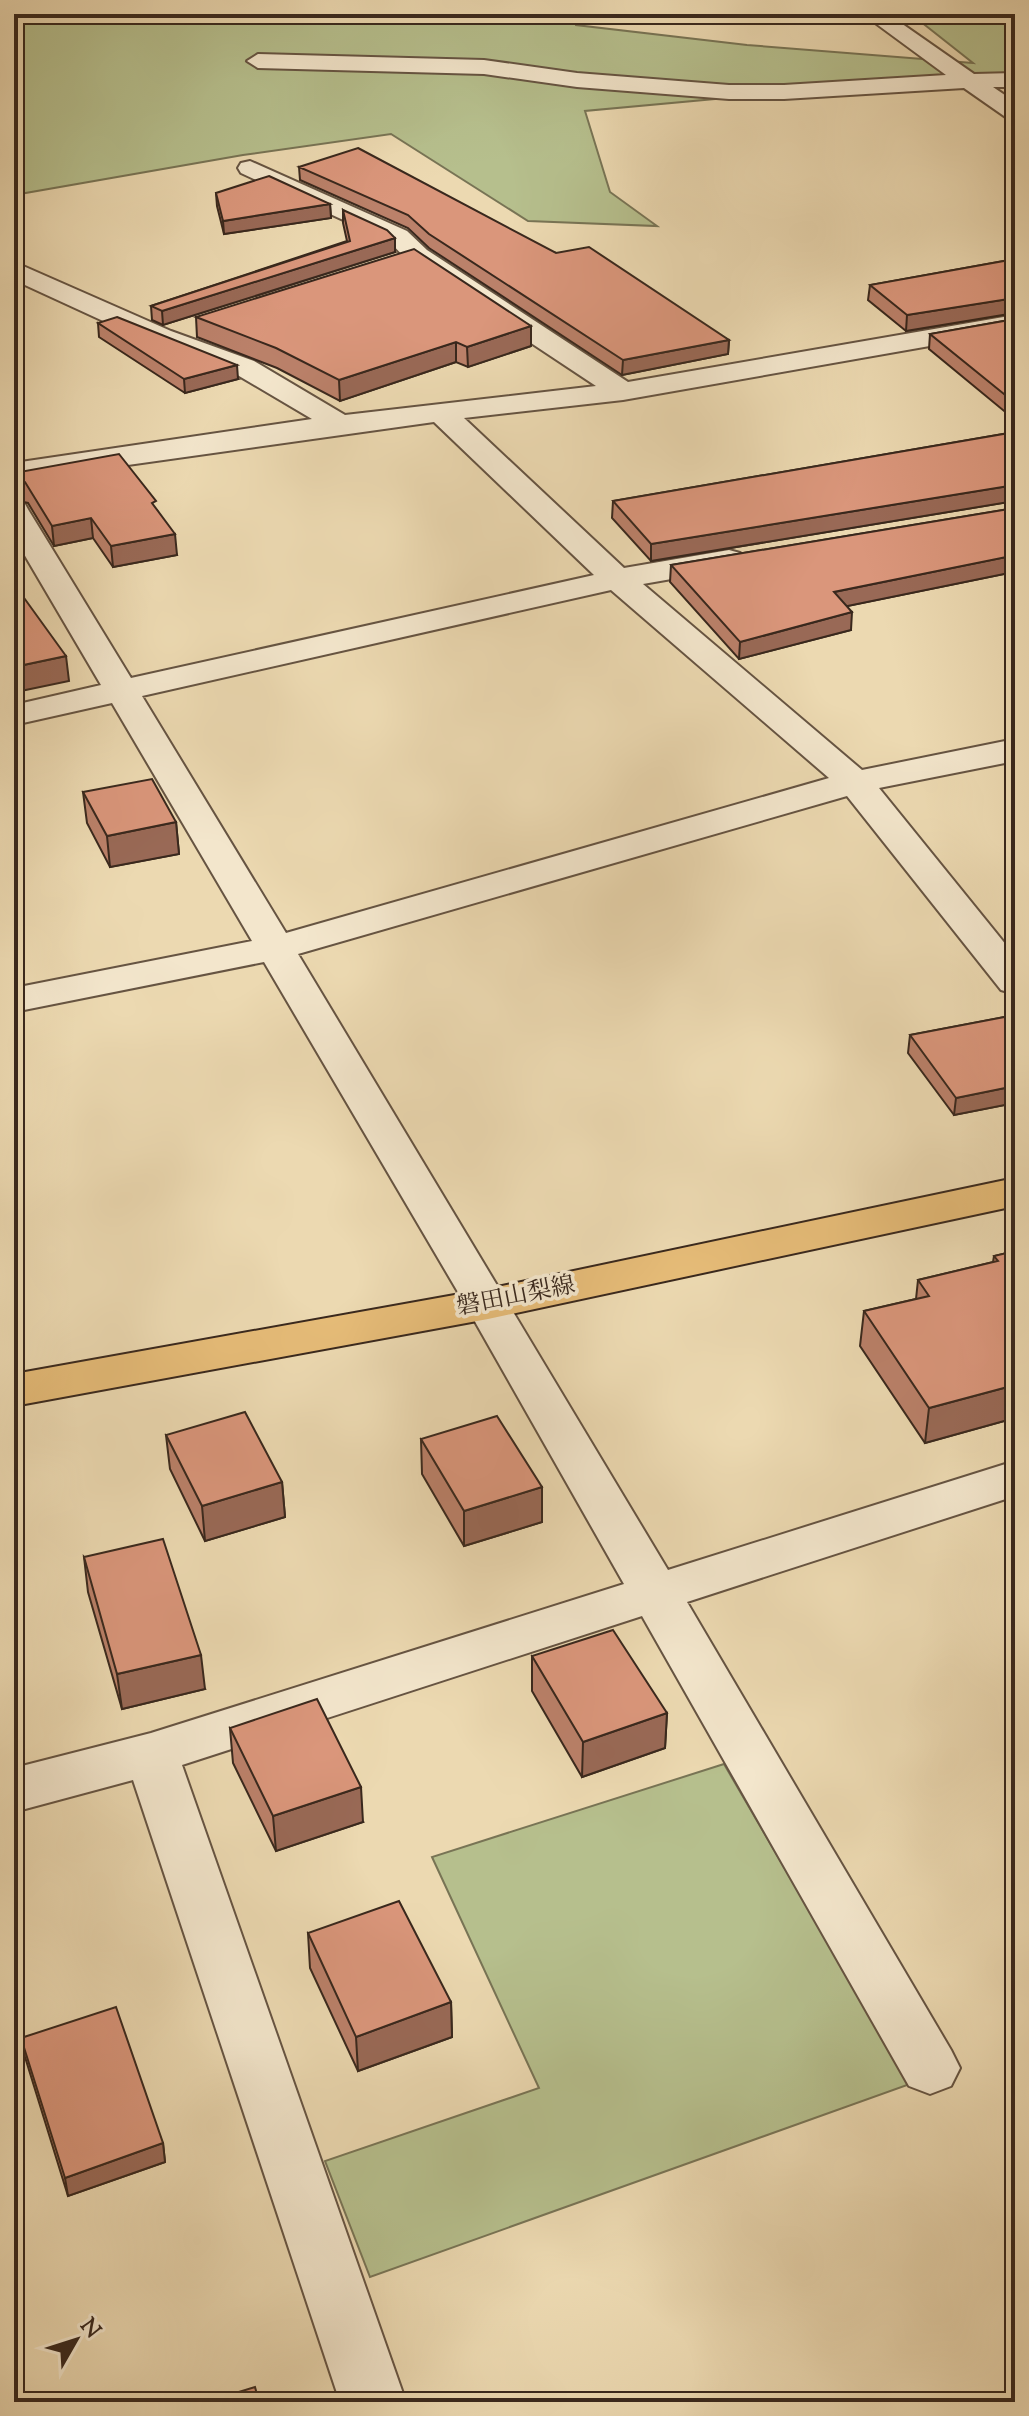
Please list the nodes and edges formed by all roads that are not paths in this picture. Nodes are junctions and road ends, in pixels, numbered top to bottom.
1 (874, 14) edge
2 (258, 61) dead end
3 (1015, 80) edge
4 (972, 81) junction
5 (1015, 113) edge
6 (250, 168) dead end
7 (418, 256) junction
8 (388, 265) edge
9 (14, 270) edge
10 (206, 322) edge
11 (1015, 323) edge
12 (161, 337) junction
13 (623, 391) junction
14 (442, 413) junction
15 (340, 424) junction
16 (14, 472) edge
17 (14, 511) edge
18 (755, 556) edge
19 (617, 579) junction
20 (122, 690) junction
21 (14, 715) edge
22 (1015, 750) edge
23 (855, 782) junction
24 (276, 948) junction
25 (1015, 982) edge
26 (14, 1000) edge
27 (1015, 1192) edge
28 (488, 1304) junction
29 (14, 1390) edge
30 (1015, 1478) edge
31 (658, 1592) junction
32 (151, 1754) junction
33 (14, 1790) edge
34 (930, 2068) dead end
35 (373, 2402) edge

1 - 4 street
2 - 4 street
3 - 4 street
4 - 5 street
6 - 7 street
7 - 8 street
7 - 13 street
9 - 12 street
10 - 12 street
11 - 13 street
12 - 15 street
13 - 14 street
14 - 15 street
14 - 19 street
15 - 16 street
17 - 20 street
18 - 19 street
19 - 20 street
19 - 23 street
20 - 21 street
20 - 24 street
22 - 23 street
23 - 24 street
23 - 25 street
24 - 26 street
24 - 28 street
27 - 28 main road, 磐田山梨線
28 - 29 main road, 磐田山梨線
28 - 31 street
30 - 31 street
31 - 32 street
31 - 34 street
32 - 33 street
32 - 35 street

